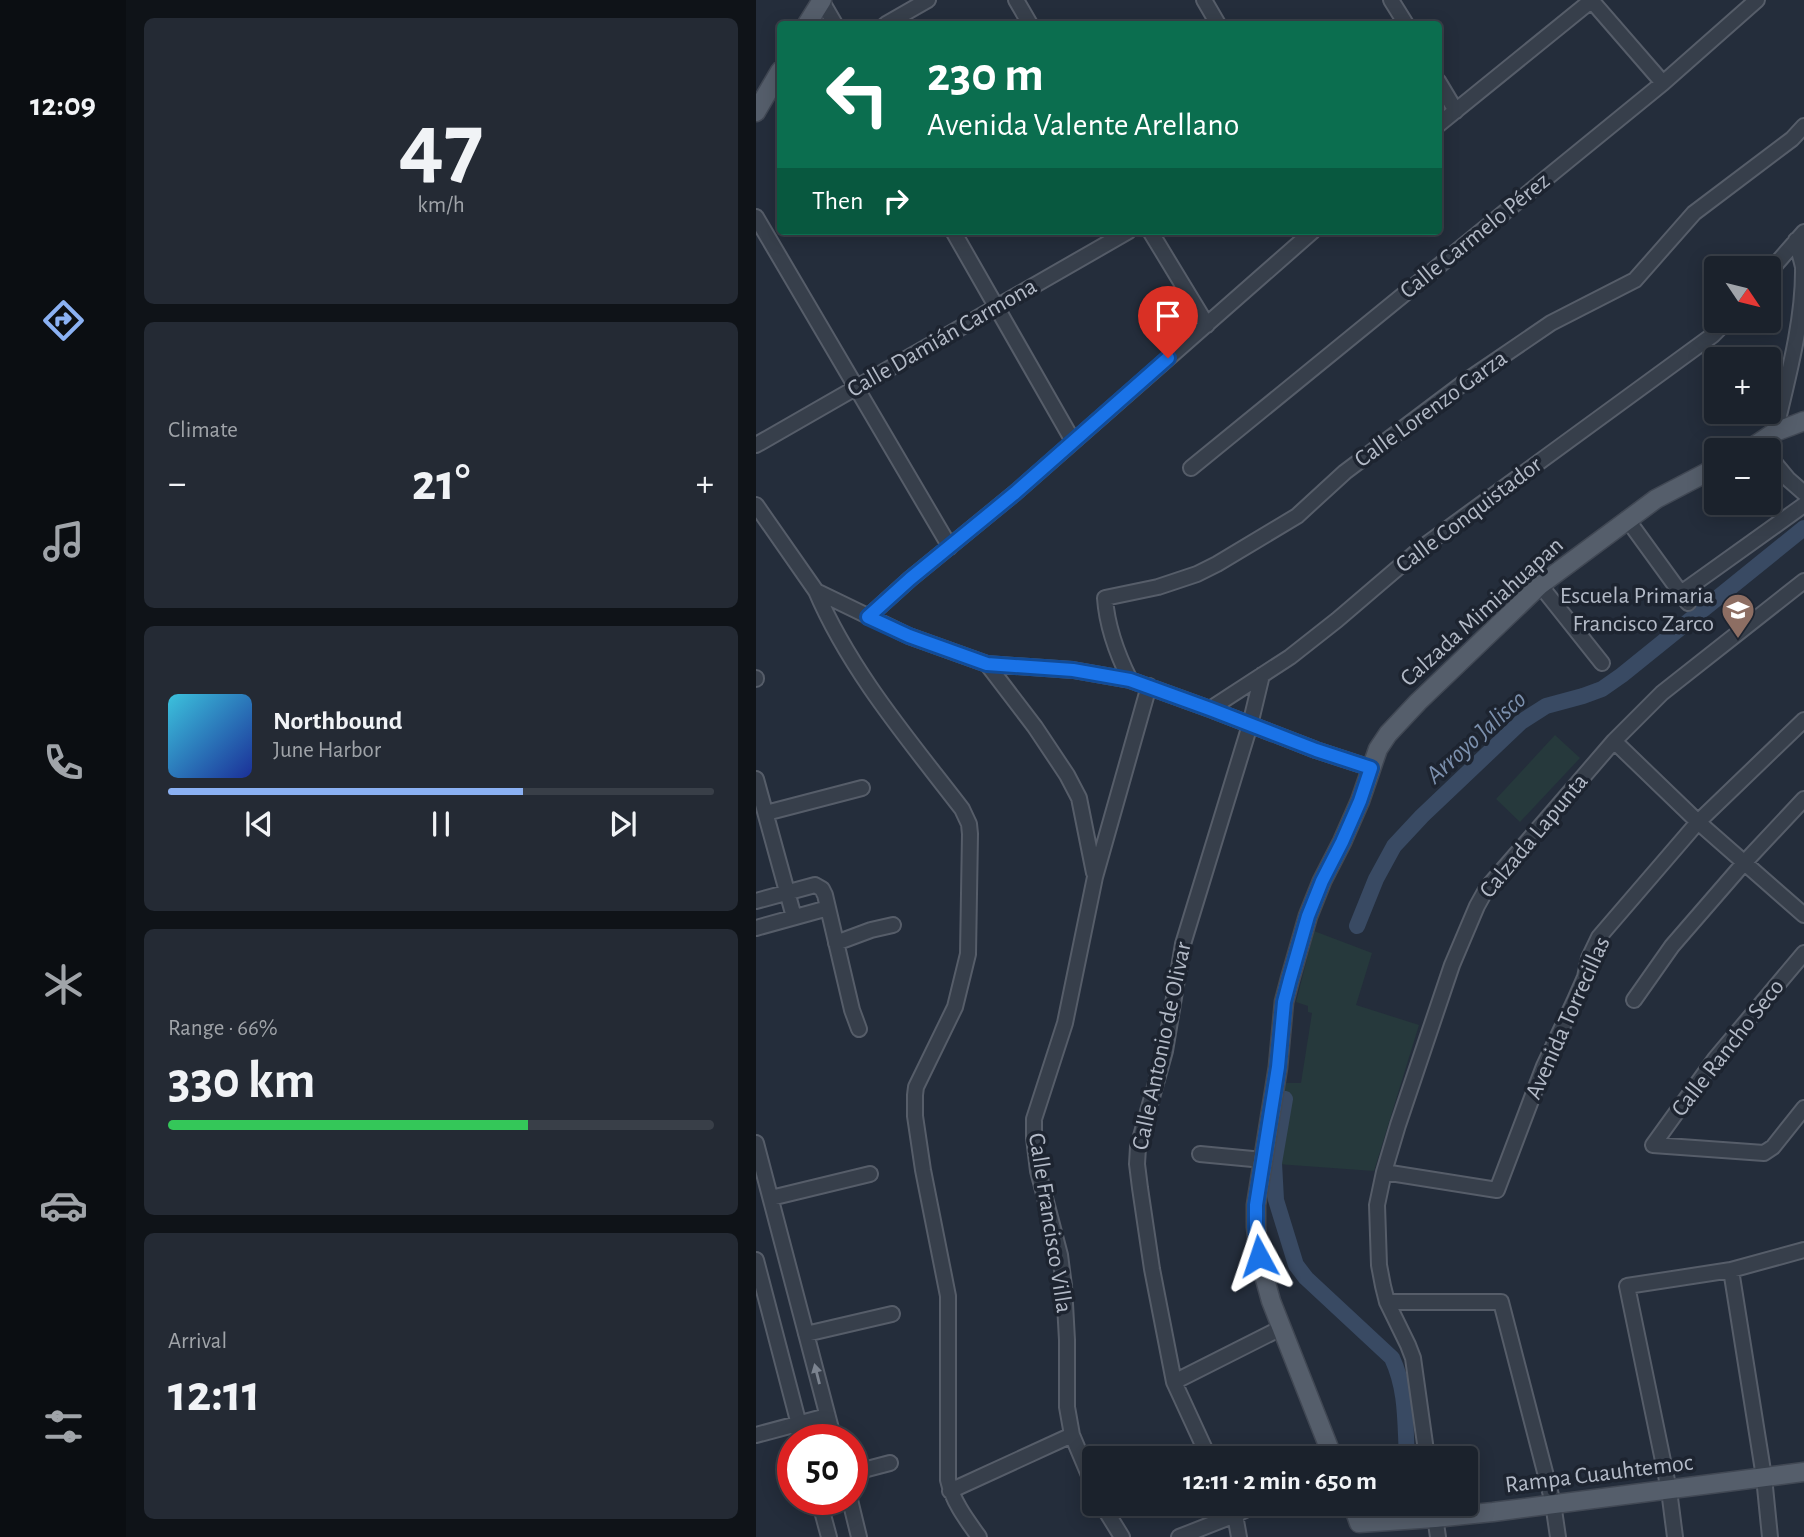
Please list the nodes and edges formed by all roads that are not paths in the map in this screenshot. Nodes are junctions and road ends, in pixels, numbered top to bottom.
1 (821, 0) edge
2 (928, 0) edge
3 (1016, 0) edge
4 (1204, 0) edge
5 (1391, 0) edge
6 (1591, 0) edge
7 (1757, 0) edge
8 (809, 21) edge
9 (833, 21) edge
10 (891, 21) edge
11 (1028, 21) edge
12 (1216, 21) edge
13 (1404, 21) edge
14 (777, 76) edge
15 (1663, 83) junction
16 (1442, 88) edge
17 (777, 91) edge
18 (760, 105) edge
19 (1456, 111) junction
20 (1442, 122) edge
21 (1804, 126) edge
22 (756, 217) edge
23 (955, 235) edge
24 (1122, 235) edge
25 (1152, 235) edge
26 (1308, 235) edge
27 (1800, 236) edge
28 (1782, 257) edge
29 (996, 307) junction
30 (1206, 325) junction
31 (1715, 333) edge
32 (856, 387) junction
33 (1804, 421) edge
34 (1775, 432) junction
35 (1770, 438) edge
36 (1073, 441) junction
37 (756, 445) edge
38 (1191, 468) dead end
39 (1781, 472) edge
40 (1704, 474) edge
41 (1804, 495) edge
42 (756, 505) edge
43 (1627, 519) junction
44 (950, 547) junction
45 (1804, 582) edge
46 (1539, 585) junction
47 (816, 591) junction
48 (852, 610) junction
49 (868, 617) junction
50 (833, 629) junction
51 (1602, 663) dead end
52 (987, 664) junction
53 (1262, 676) junction
54 (1130, 680) junction
55 (1149, 686) junction
56 (1210, 709) junction
57 (1804, 720) edge
58 (1250, 725) junction
59 (1614, 741) junction
60 (1371, 768) junction
61 (756, 779) edge
62 (862, 788) dead end
63 (1804, 799) edge
64 (766, 813) junction
65 (1698, 822) junction
66 (1744, 863) junction
67 (1095, 877) junction
68 (788, 892) junction
69 (756, 901) edge
70 (828, 908) junction
71 (1804, 915) edge
72 (794, 917) junction
73 (893, 926) dead end
74 (756, 928) edge
75 (836, 943) junction
76 (1804, 953) edge
77 (1634, 1000) dead end
78 (859, 1029) dead end
79 (1804, 1108) edge
80 (756, 1143) edge
81 (1200, 1154) dead end
82 (1264, 1160) junction
83 (1384, 1172) junction
84 (870, 1174) dead end
85 (771, 1198) junction
86 (1804, 1250) edge
87 (756, 1260) edge
88 (1731, 1270) junction
89 (1387, 1302) junction
90 (762, 1308) edge
91 (892, 1314) dead end
92 (1281, 1328) junction
93 (806, 1334) junction
94 (1174, 1382) junction
95 (827, 1416) junction
96 (799, 1423) junction
97 (829, 1424) edge
98 (756, 1435) edge
99 (1072, 1435) junction
100 (1203, 1446) edge
101 (1328, 1446) edge
102 (1425, 1446) edge
103 (1082, 1459) edge
104 (890, 1463) dead end
105 (868, 1469) edge
106 (1804, 1472) edge
107 (1765, 1477) junction
108 (1669, 1490) junction
109 (950, 1491) junction
110 (1553, 1503) junction
111 (1478, 1508) edge
112 (823, 1515) edge
113 (854, 1515) edge
114 (1109, 1516) edge
115 (1220, 1516) edge
116 (1234, 1516) edge
117 (1414, 1516) edge
118 (1435, 1516) edge
119 (1358, 1530) edge
120 (829, 1537) edge
121 (859, 1537) edge
122 (979, 1537) edge
123 (1122, 1537) edge
124 (1180, 1537) edge
125 (1239, 1537) edge
126 (1438, 1537) edge
127 (1559, 1537) edge
128 (1675, 1537) edge
129 (1770, 1537) edge

1 - 8 main road
1 - 9 street
2 - 10 street
3 - 11 street
4 - 12 street
5 - 13 street
6 - 15 street
6 - 19 street
7 - 15 street, Calle Carmelo Pérez
14 - 18 main road
15 - 38 street, Calle Carmelo Pérez
16 - 19 street
17 - 18 street
19 - 20 street
21 - 54 street, Calle Lorenzo Garza
22 - 32 street
23 - 29 street
24 - 29 street, Calle Damián Carmona
25 - 30 street
26 - 30 street
27 - 28 street
27 - 34 street
29 - 32 street, Calle Damián Carmona
29 - 36 street
30 - 36 street
31 - 53 street, Calle Conquistador
32 - 37 street, Calle Damián Carmona
32 - 44 street
33 - 34 main road
34 - 35 main road
36 - 44 street
39 - 41 street
40 - 43 main road, Calzada Mimiahuapan
41 - 43 street
42 - 47 street
43 - 46 main road, Calzada Mimiahuapan
44 - 49 street
45 - 59 street, Calzada Lapunta
46 - 51 street
46 - 60 main road, Calzada Mimiahuapan
47 - 48 street
47 - 50 street
48 - 49 street
48 - 50 street
49 - 52 street
50 - 109 street
52 - 54 street
52 - 67 street, Calle Francisco Villa
53 - 56 street, Calle Conquistador
53 - 58 street, Calle Antonio de Olivar
54 - 55 street
55 - 56 street
55 - 67 street, Calle Francisco Villa
56 - 58 street
57 - 65 street, Avenida Torrecillas
58 - 60 street
58 - 94 street, Calle Antonio de Olivar
59 - 65 street
59 - 83 street, Calzada Lapunta
60 - 82 main road, Calzada Mimiahuapan
61 - 64 street
62 - 64 street
63 - 66 street
64 - 68 street
65 - 66 street
65 - 83 street, Avenida Torrecillas
66 - 71 street
66 - 77 street
67 - 99 street, Calle Francisco Villa
68 - 69 street
68 - 70 street
68 - 72 street
70 - 72 street
70 - 75 street
72 - 74 street
73 - 75 street
75 - 78 street
76 - 79 street, Calle Rancho Seco
80 - 85 street
81 - 82 street
82 - 92 main road, Calzada Mimiahuapan
83 - 89 street, Calzada Lapunta
84 - 85 street
85 - 93 street
86 - 88 street
87 - 90 street
88 - 107 street
88 - 108 street
89 - 102 street, Calzada Lapunta
89 - 110 street
90 - 96 street
91 - 93 street
92 - 94 street
92 - 101 main road, Calzada Mimiahuapan
95 -> 93 street
94 - 100 street, Calle Antonio de Olivar
95 - 96 street
95 - 97 street
96 - 98 street
99 - 103 street, Calle Francisco Villa
99 - 109 street
104 - 105 street
106 - 107 main road, Rampa Cuauhtemoc
107 - 108 main road, Rampa Cuauhtemoc
107 - 129 street
108 - 110 main road, Rampa Cuauhtemoc
108 - 128 street
109 - 122 street
110 - 111 main road, Rampa Cuauhtemoc
110 - 127 street
112 - 120 street
113 - 121 street
114 - 123 street
115 - 124 street
116 - 125 street
117 - 119 main road, Rampa Cuauhtemoc
118 - 126 street

